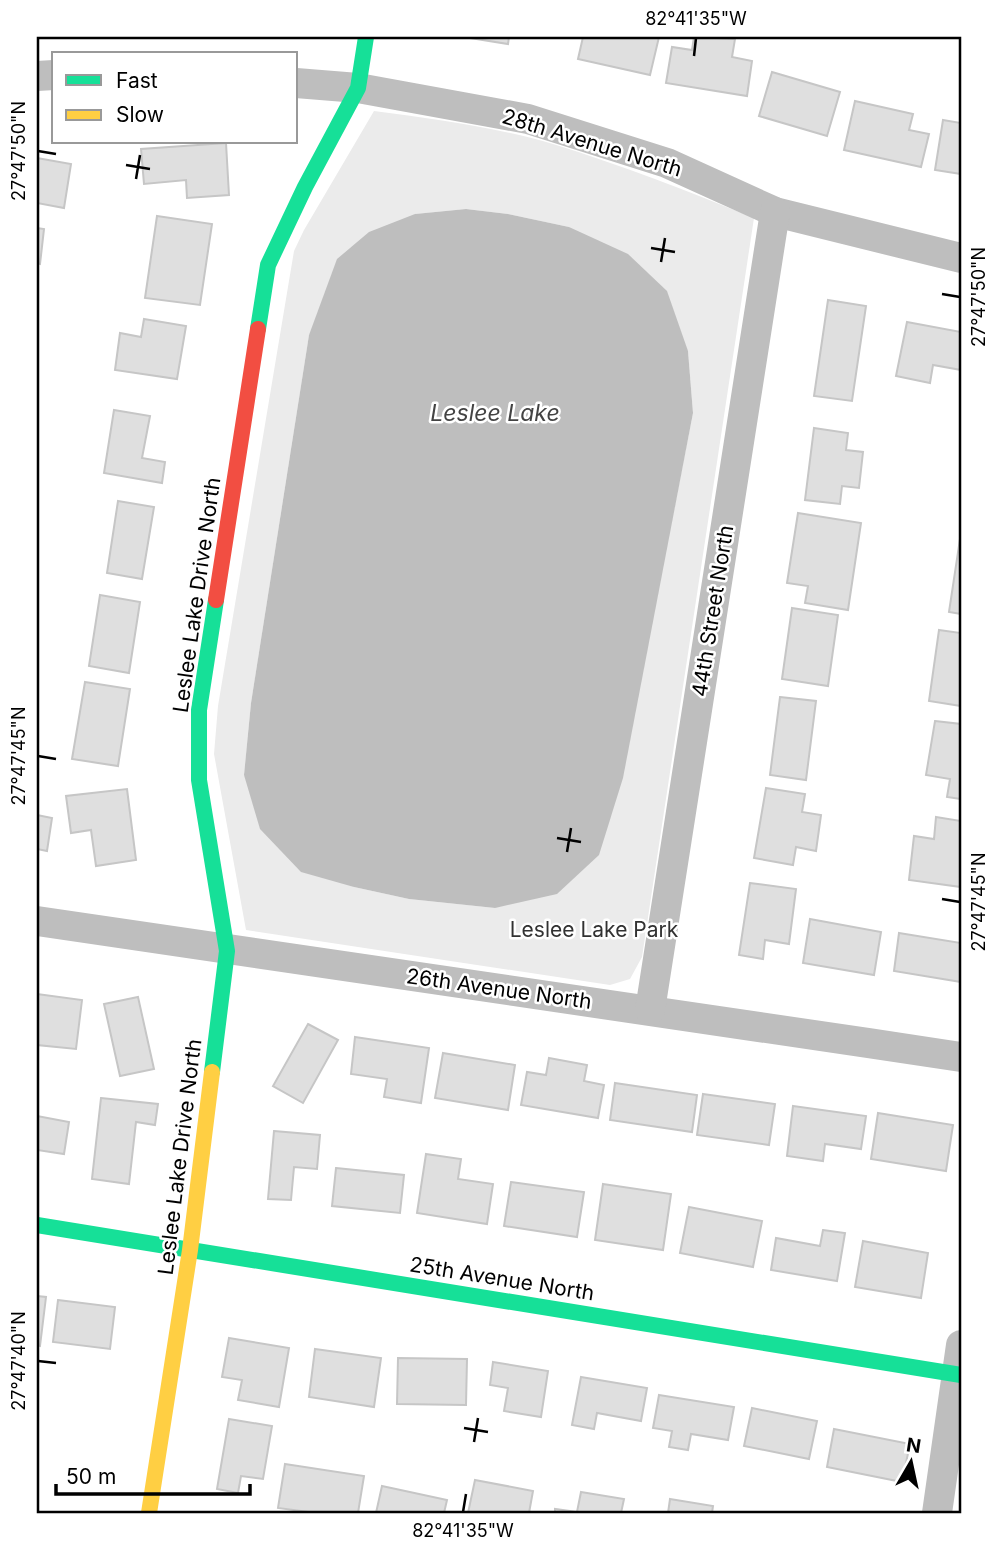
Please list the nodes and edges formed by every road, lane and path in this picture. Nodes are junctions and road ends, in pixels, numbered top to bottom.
1 (366, 37) edge
2 (298, 83) edge
3 (358, 88) junction
4 (775, 212) junction
5 (961, 258) edge
6 (37, 921) edge
7 (227, 951) junction
8 (650, 1010) junction
9 (961, 1057) edge
10 (37, 1225) edge
11 (190, 1250) junction
12 (961, 1345) edge
13 (959, 1375) edge
14 (149, 1513) edge
15 (937, 1513) edge

1 - 3 street, Leslee Lake Drive North
2 - 3 street, 28th Avenue North
3 - 4 street, 28th Avenue North
3 - 7 street, Leslee Lake Drive North
4 - 5 street, 28th Avenue North
4 - 8 street, 44th Street North
6 - 7 street, 26th Avenue North
7 - 8 street, 26th Avenue North
7 - 11 street, Leslee Lake Drive North
8 - 9 street, 26th Avenue North
10 - 11 street, 25th Avenue North
11 - 13 street, 25th Avenue North
11 - 14 street, Leslee Lake Drive North
12 - 13 street
13 - 15 street

